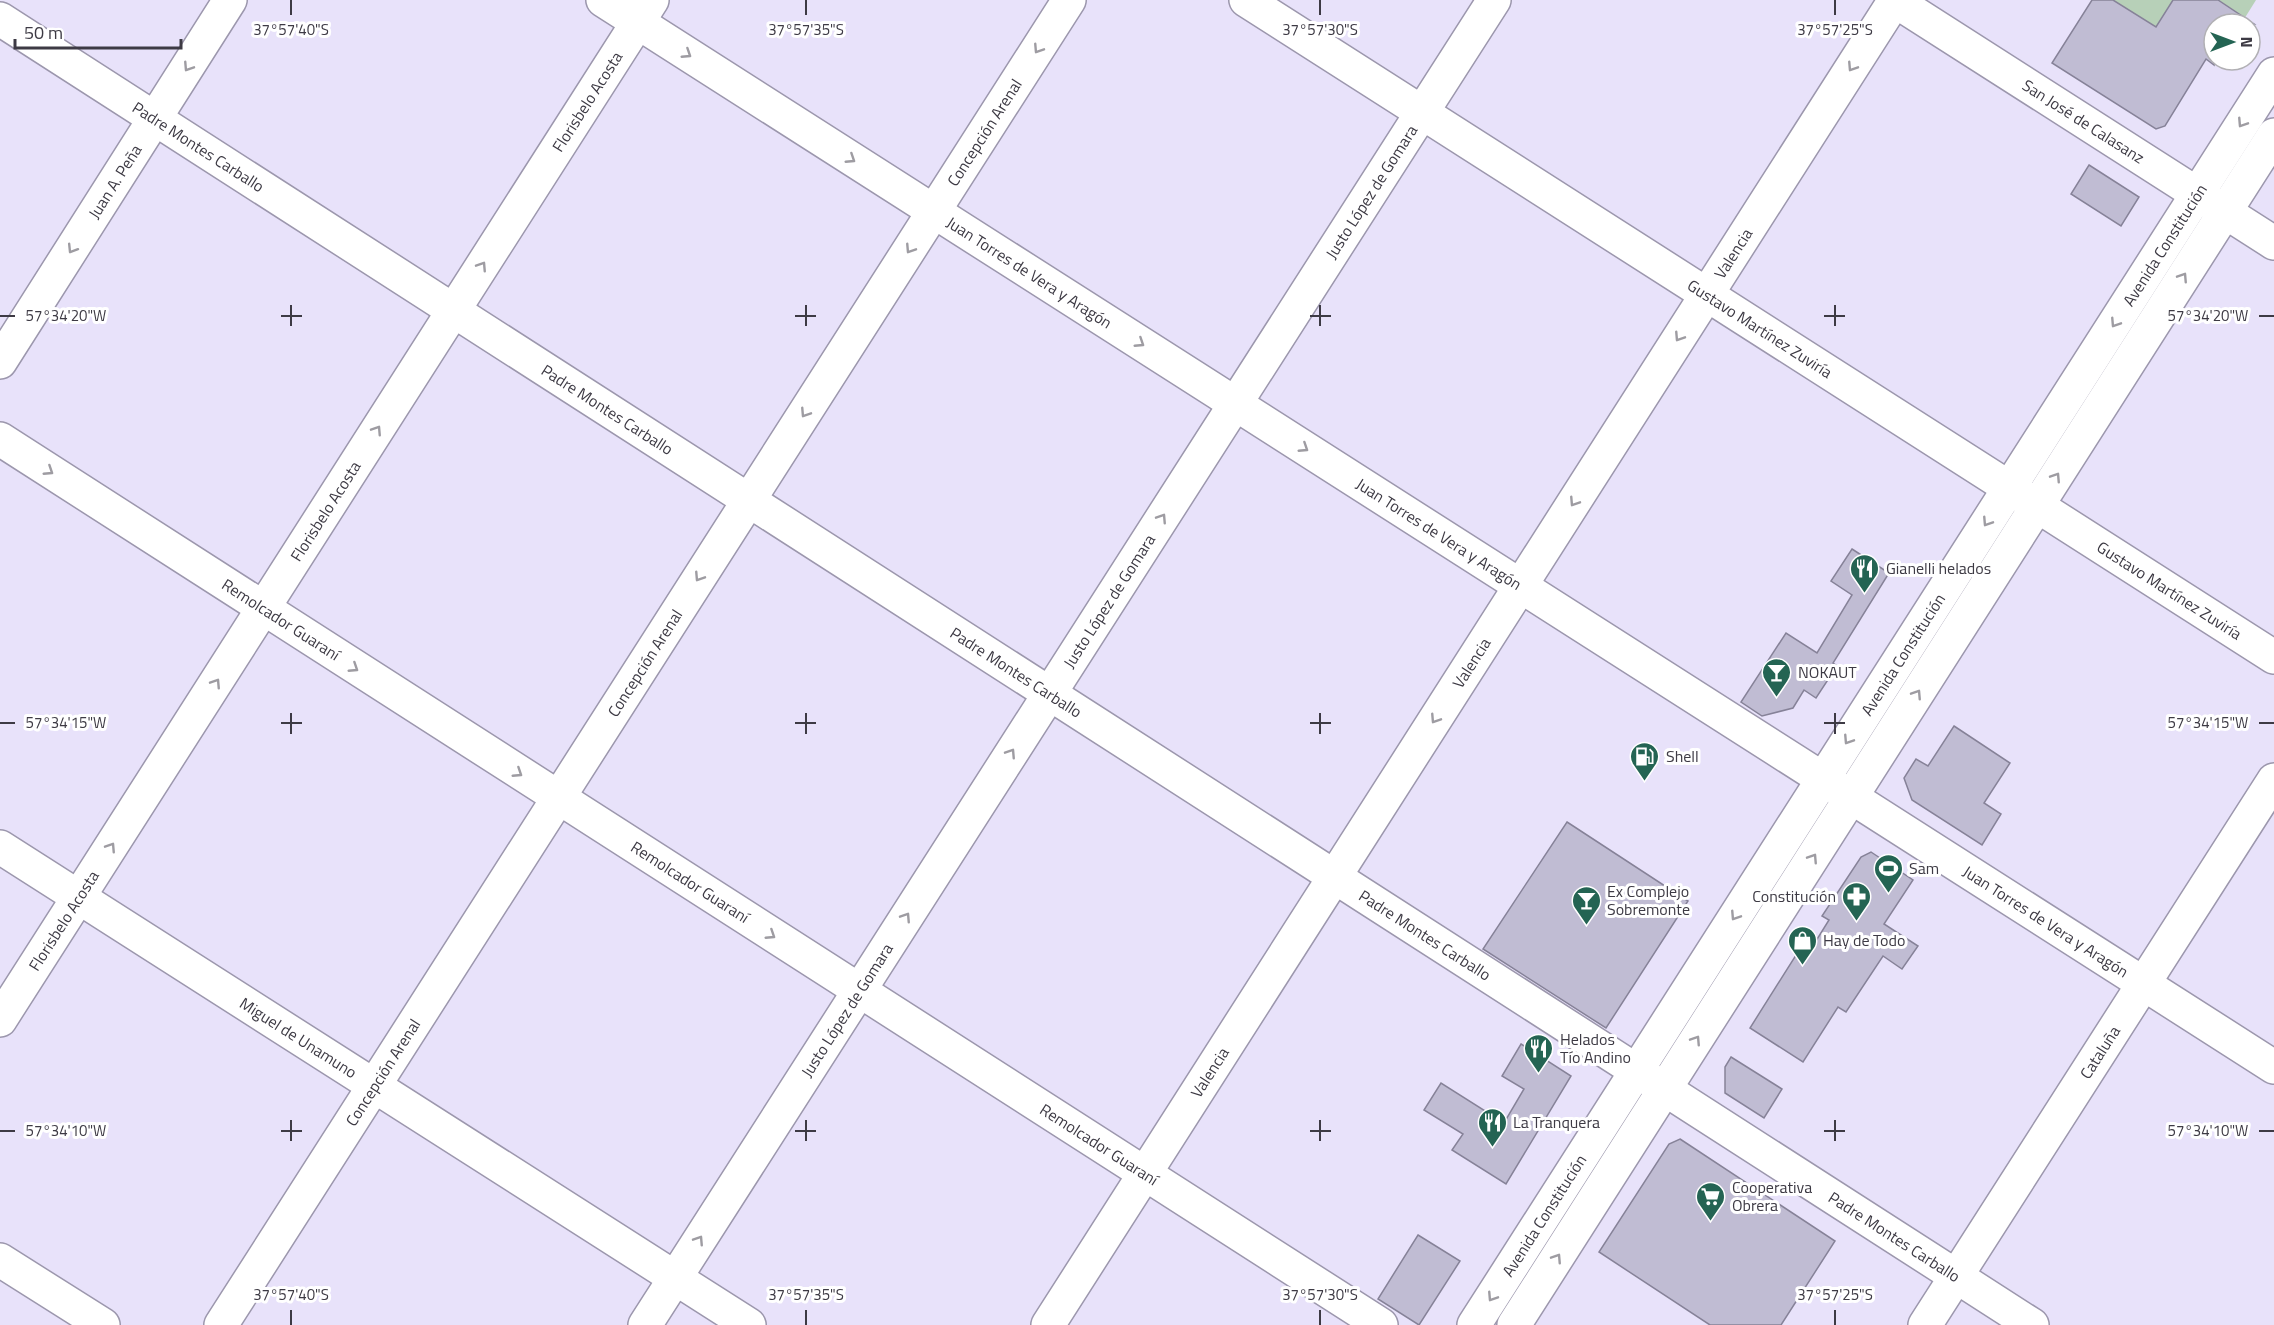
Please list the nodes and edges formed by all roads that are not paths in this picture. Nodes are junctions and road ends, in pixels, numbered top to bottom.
1 (230, 0) edge
2 (603, 0) edge
3 (1069, 0) edge
4 (1246, 0) edge
5 (1494, 0) edge
6 (1895, 0) edge
7 (645, 11) edge
8 (0, 19) edge
9 (2274, 74) edge
10 (1421, 112) junction
11 (155, 118) junction
12 (2274, 135) edge
13 (2197, 194) junction
14 (934, 212) junction
15 (2225, 212) junction
16 (2274, 243) edge
17 (1707, 294) junction
18 (454, 310) junction
19 (0, 362) edge
20 (1235, 404) junction
21 (0, 439) edge
22 (2009, 488) junction
23 (749, 500) junction
24 (2038, 506) junction
25 (1520, 586) junction
26 (263, 609) junction
27 (2274, 657) edge
28 (1049, 694) junction
29 (1823, 779) junction
30 (2274, 780) edge
31 (1852, 797) junction
32 (558, 798) junction
33 (0, 847) edge
34 (1335, 877) junction
35 (79, 897) junction
36 (2144, 983) junction
37 (859, 991) junction
38 (0, 1020) edge
39 (2274, 1067) edge
40 (1636, 1071) junction
41 (374, 1086) junction
42 (1665, 1089) junction
43 (1144, 1174) junction
44 (0, 1260) edge
45 (1956, 1276) junction
46 (675, 1278) junction
47 (103, 1325) edge
48 (221, 1325) edge
49 (645, 1325) edge
50 (749, 1325) edge
51 (1048, 1325) edge
52 (1381, 1325) edge
53 (1474, 1325) edge
54 (1514, 1325) edge
55 (1925, 1325) edge
56 (2032, 1325) edge

1 -> 11 street, Juan A. Peña
2 - 7 street, Juan Torres de Vera y Aragón
3 -> 14 street, Concepción Arenal
4 - 10 street, Gustavo Martínez Zuviría
5 - 10 street, Justo López de Gomara
6 - 13 street, San José de Calasanz
6 -> 17 street, Valencia
7 -> 14 street, Juan Torres de Vera y Aragón
18 -> 7 street, Florisbelo Acosta
8 - 11 street, Padre Montes Carballo
9 -> 13 street, Avenida Constitución
10 - 17 street, Gustavo Martínez Zuviría
10 - 20 street, Justo López de Gomara
11 - 18 street, Padre Montes Carballo
11 -> 19 street, Juan A. Peña
12 - 15 street, Avenida Constitución
13 - 15 street, San José de Calasanz
13 -> 22 street, Avenida Constitución
14 -> 20 street, Juan Torres de Vera y Aragón
14 -> 23 street, Concepción Arenal
15 - 16 street, San José de Calasanz
24 -> 15 street, Avenida Constitución
17 - 22 street, Gustavo Martínez Zuviría
17 -> 25 street, Valencia
18 - 23 street, Padre Montes Carballo
26 -> 18 street, Florisbelo Acosta
20 -> 25 street, Juan Torres de Vera y Aragón
28 -> 20 street, Justo López de Gomara
21 -> 26 street, Remolcador Guaraní
22 - 24 street, Gustavo Martínez Zuviría
22 -> 29 street, Avenida Constitución
23 - 28 street, Padre Montes Carballo
23 -> 32 street, Concepción Arenal
24 - 27 street, Gustavo Martínez Zuviría
31 -> 24 street, Avenida Constitución
25 - 29 street, Juan Torres de Vera y Aragón
25 -> 34 street, Valencia
26 -> 32 street, Remolcador Guaraní
35 -> 26 street, Florisbelo Acosta
28 - 34 street, Padre Montes Carballo
37 -> 28 street, Justo López de Gomara
29 - 31 street, Juan Torres de Vera y Aragón
29 -> 40 street, Avenida Constitución
30 - 36 street, Cataluña
31 - 36 street, Juan Torres de Vera y Aragón
42 -> 31 street, Avenida Constitución
32 -> 37 street, Remolcador Guaraní
32 - 41 street, Concepción Arenal
33 - 35 street, Miguel de Unamuno
34 - 40 street, Padre Montes Carballo
34 - 43 street, Valencia
35 - 38 street, Florisbelo Acosta
35 - 41 street, Miguel de Unamuno
36 - 39 street, Juan Torres de Vera y Aragón
36 - 45 street, Cataluña
37 - 43 street, Remolcador Guaraní
46 -> 37 street, Justo López de Gomara
40 - 42 street, Padre Montes Carballo
40 -> 53 street, Avenida Constitución
41 - 46 street, Miguel de Unamuno
41 - 48 street, Concepción Arenal
42 - 45 street, Padre Montes Carballo
54 -> 42 street, Avenida Constitución
43 - 51 street, Valencia
43 - 52 street, Remolcador Guaraní
44 - 47 street
45 - 55 street, Cataluña
45 - 56 street, Padre Montes Carballo
46 - 49 street, Justo López de Gomara
46 - 50 street, Miguel de Unamuno

